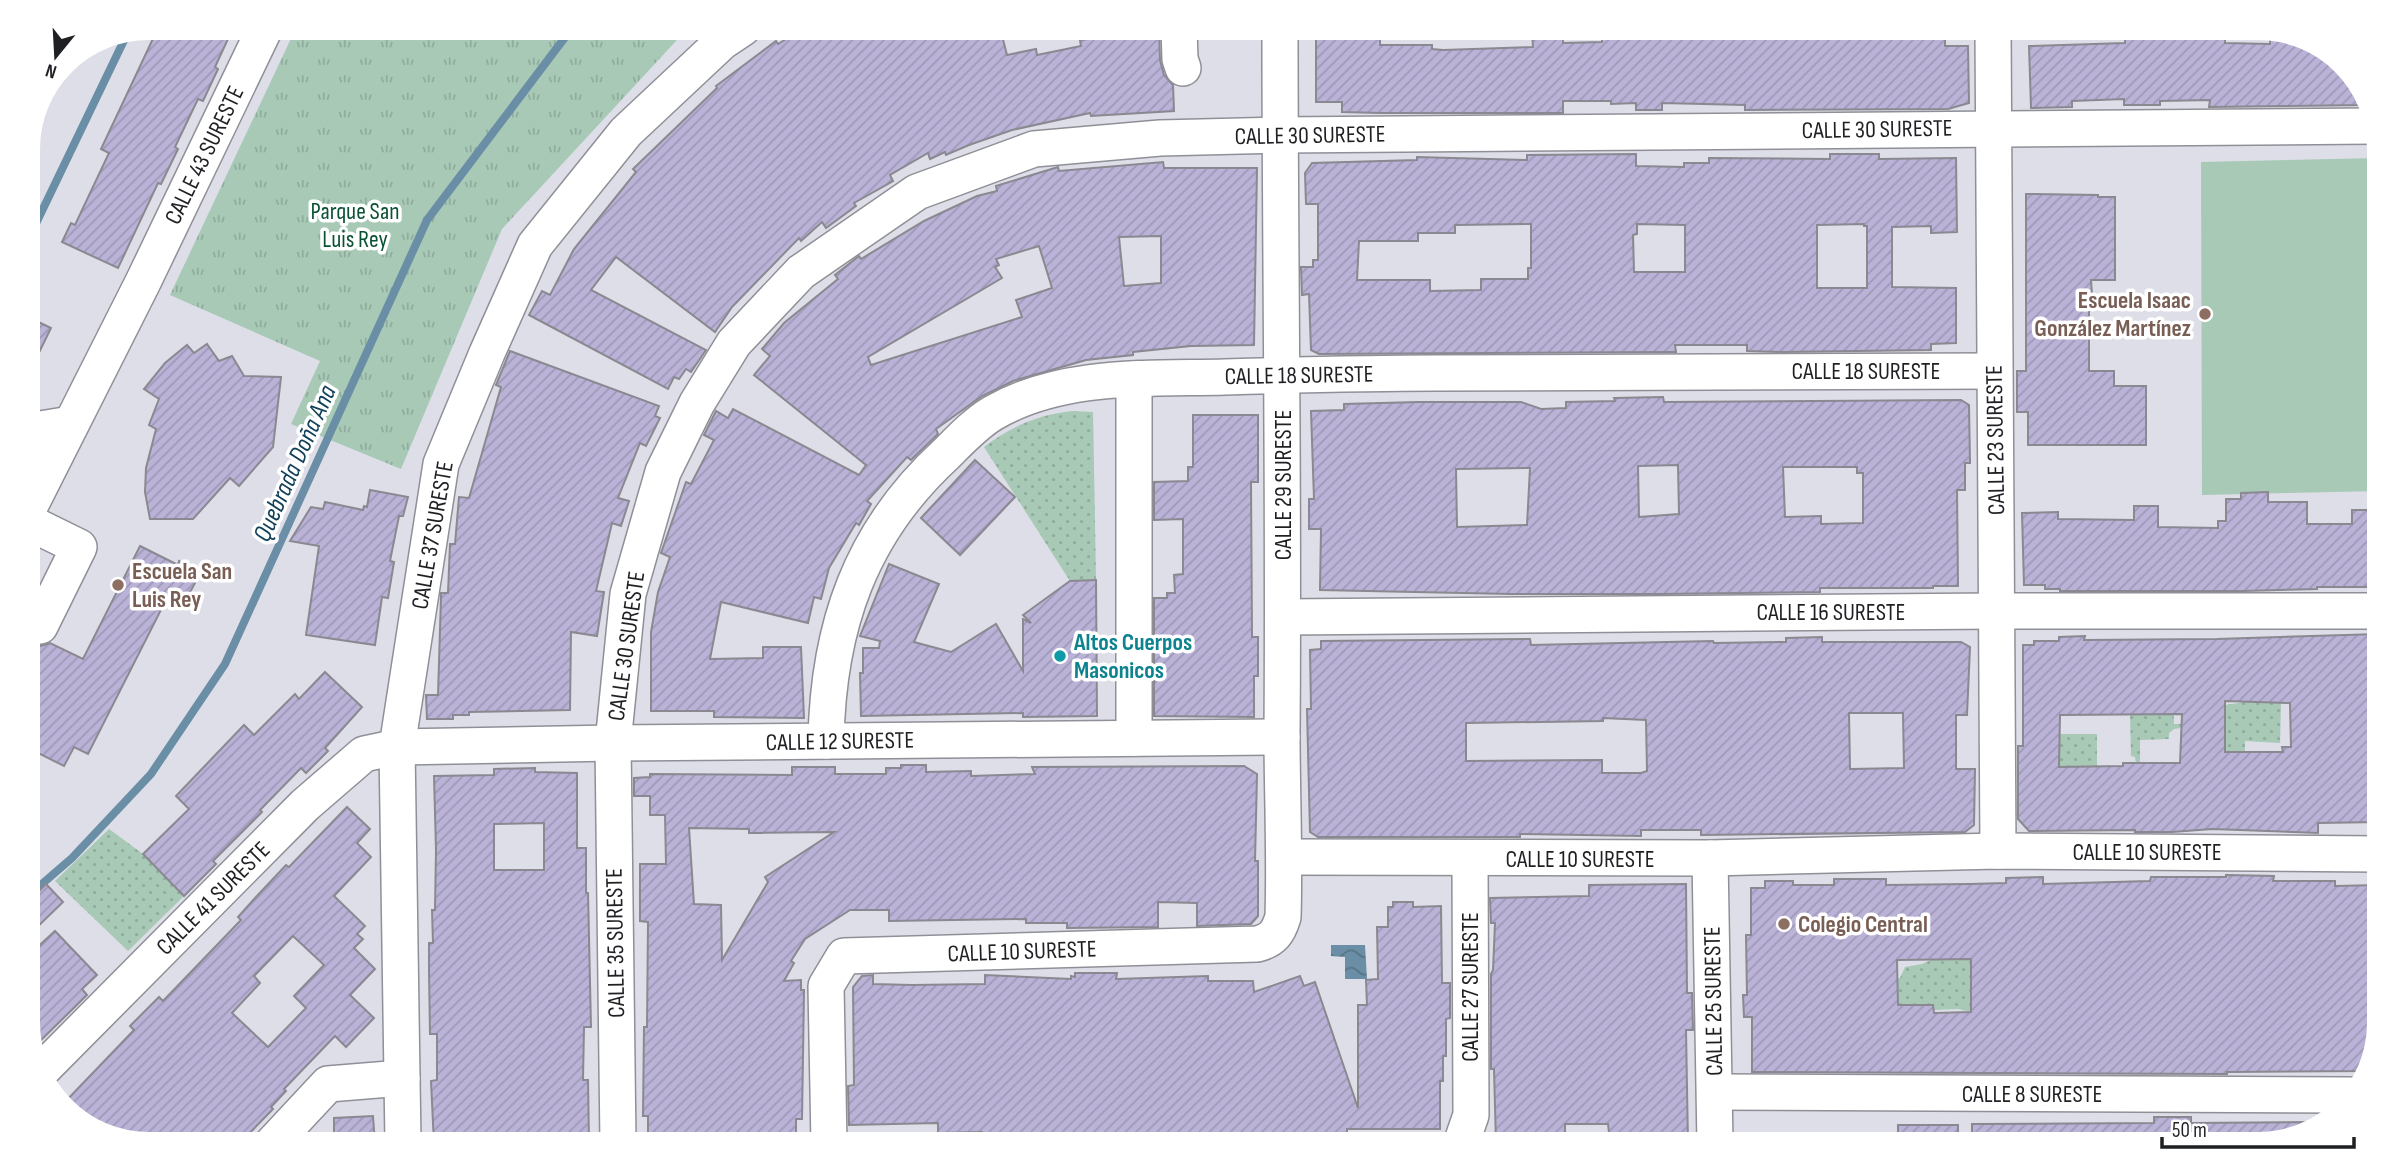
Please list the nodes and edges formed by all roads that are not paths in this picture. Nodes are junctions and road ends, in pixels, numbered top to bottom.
1 (259, 40) edge
2 (725, 40) edge
3 (1180, 40) edge
4 (1280, 40) edge
5 (1993, 40) edge
6 (1183, 68) dead end
7 (2364, 126) edge
8 (1993, 128) junction
9 (1280, 135) junction
10 (1994, 371) junction
11 (1283, 374) junction
12 (1134, 379) junction
13 (71, 424) junction
14 (40, 429) edge
15 (40, 486) edge
16 (40, 529) edge
17 (1997, 611) junction
18 (2367, 611) edge
19 (1283, 617) junction
20 (40, 626) edge
21 (1282, 737) junction
22 (1134, 738) junction
23 (826, 741) junction
24 (613, 743) junction
25 (397, 747) junction
26 (1998, 851) junction
27 (2367, 854) edge
28 (1285, 857) junction
29 (1710, 858) junction
30 (1470, 859) junction
31 (49, 1063) edge
32 (402, 1078) junction
33 (1715, 1093) junction
34 (2340, 1095) edge
35 (1466, 1129) edge
36 (283, 1132) edge
37 (403, 1132) edge
38 (618, 1132) edge
39 (829, 1132) edge
40 (1715, 1132) edge

1 - 13 street, CALLE 43 SURESTE
2 - 25 street, CALLE 37 SURESTE
3 - 6 street
4 - 9 street, CALLE 29 SURESTE
5 - 8 street, CALLE 23 SURESTE
7 - 8 street, CALLE 30 SURESTE
8 - 9 street, CALLE 30 SURESTE
8 - 10 street, CALLE 23 SURESTE
9 - 11 street, CALLE 29 SURESTE
9 - 24 street, CALLE 30 SURESTE
10 - 11 street, CALLE 18 SURESTE
10 - 17 street, CALLE 23 SURESTE
11 - 12 street, CALLE 18 SURESTE
11 - 19 street, CALLE 29 SURESTE
12 - 22 street
12 - 23 street, CALLE 18 SURESTE
13 - 14 street
13 - 15 street, CALLE 43 SURESTE
16 - 20 street
17 - 18 street, CALLE 16 SURESTE
17 - 19 street, CALLE 16 SURESTE
17 - 26 street, CALLE 23 SURESTE
19 - 21 street, CALLE 29 SURESTE
21 - 22 street, CALLE 12 SURESTE
21 - 28 street, CALLE 29 SURESTE
22 - 23 street, CALLE 12 SURESTE
23 - 24 street, CALLE 12 SURESTE
24 - 25 street, CALLE 12 SURESTE
24 - 38 street, CALLE 35 SURESTE
25 - 31 street, CALLE 41 SURESTE
25 - 32 street, CALLE 37 SURESTE
26 - 27 street, CALLE 10 SURESTE
26 - 29 street, CALLE 10 SURESTE
28 - 30 street, CALLE 10 SURESTE
28 - 39 street, CALLE 10 SURESTE
29 - 30 street, CALLE 10 SURESTE
29 - 33 street, CALLE 25 SURESTE
30 - 35 street, CALLE 27 SURESTE
32 - 36 street
32 - 37 street, CALLE 37 SURESTE
33 - 34 street, CALLE 8 SURESTE
33 - 40 street, CALLE 25 SURESTE

